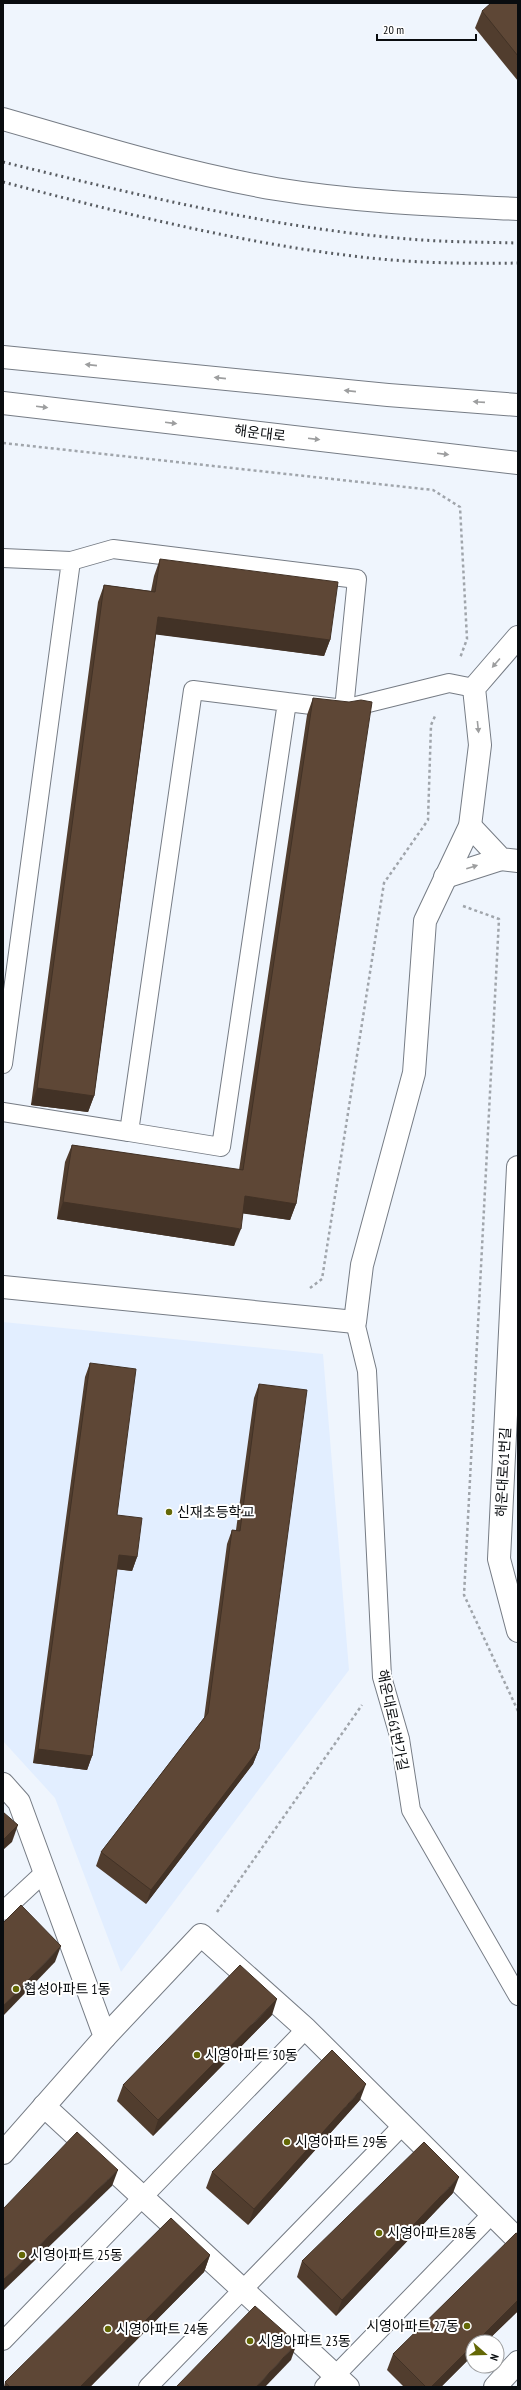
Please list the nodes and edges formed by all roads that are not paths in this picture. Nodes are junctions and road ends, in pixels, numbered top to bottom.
1 (3, 119) edge
2 (518, 209) edge
3 (3, 357) edge
4 (3, 403) edge
5 (518, 405) edge
6 (518, 463) edge
7 (3, 558) edge
8 (71, 561) junction
9 (518, 637) edge
10 (474, 688) junction
11 (287, 702) junction
12 (344, 709) junction
13 (470, 826) junction
14 (509, 860) edge
15 (445, 877) junction
16 (3, 1064) edge
17 (3, 1112) edge
18 (129, 1132) junction
19 (518, 1168) edge
20 (3, 1287) edge
21 (355, 1322) junction
22 (518, 1631) edge
23 (3, 1784) edge
24 (45, 1872) junction
25 (3, 1912) edge
26 (518, 1996) edge
27 (306, 2029) junction
28 (106, 2037) junction
29 (44, 2106) junction
30 (403, 2125) junction
31 (3, 2153) edge
32 (143, 2198) junction
33 (492, 2214) junction
34 (518, 2240) edge
35 (243, 2290) junction
36 (3, 2342) edge
37 (518, 2362) edge
38 (336, 2383) edge
39 (148, 2387) edge
40 (495, 2387) edge

1 - 2 street
5 -> 3 street
4 -> 6 street, 해운대로
7 - 8 lane
8 - 12 lane
8 - 16 lane
9 -> 10 street
10 - 12 lane
10 -> 13 street
11 - 12 lane
11 - 18 lane
11 - 18 lane
13 - 14 street
13 - 15 street
15 -> 14 street
15 - 21 street
17 - 18 lane
19 - 22 street, 해운대로61번길
20 - 21 street
21 - 26 lane, 해운대로61번가길
23 - 24 street
24 - 25 lane
24 - 28 street
27 - 28 street
27 - 30 street
27 - 32 lane
28 - 29 street
29 - 31 street
29 - 32 street
30 - 33 street
30 - 35 lane
32 - 35 street
32 - 36 lane
33 - 34 street
33 - 38 lane
35 - 38 street
35 - 39 lane
37 - 40 street

